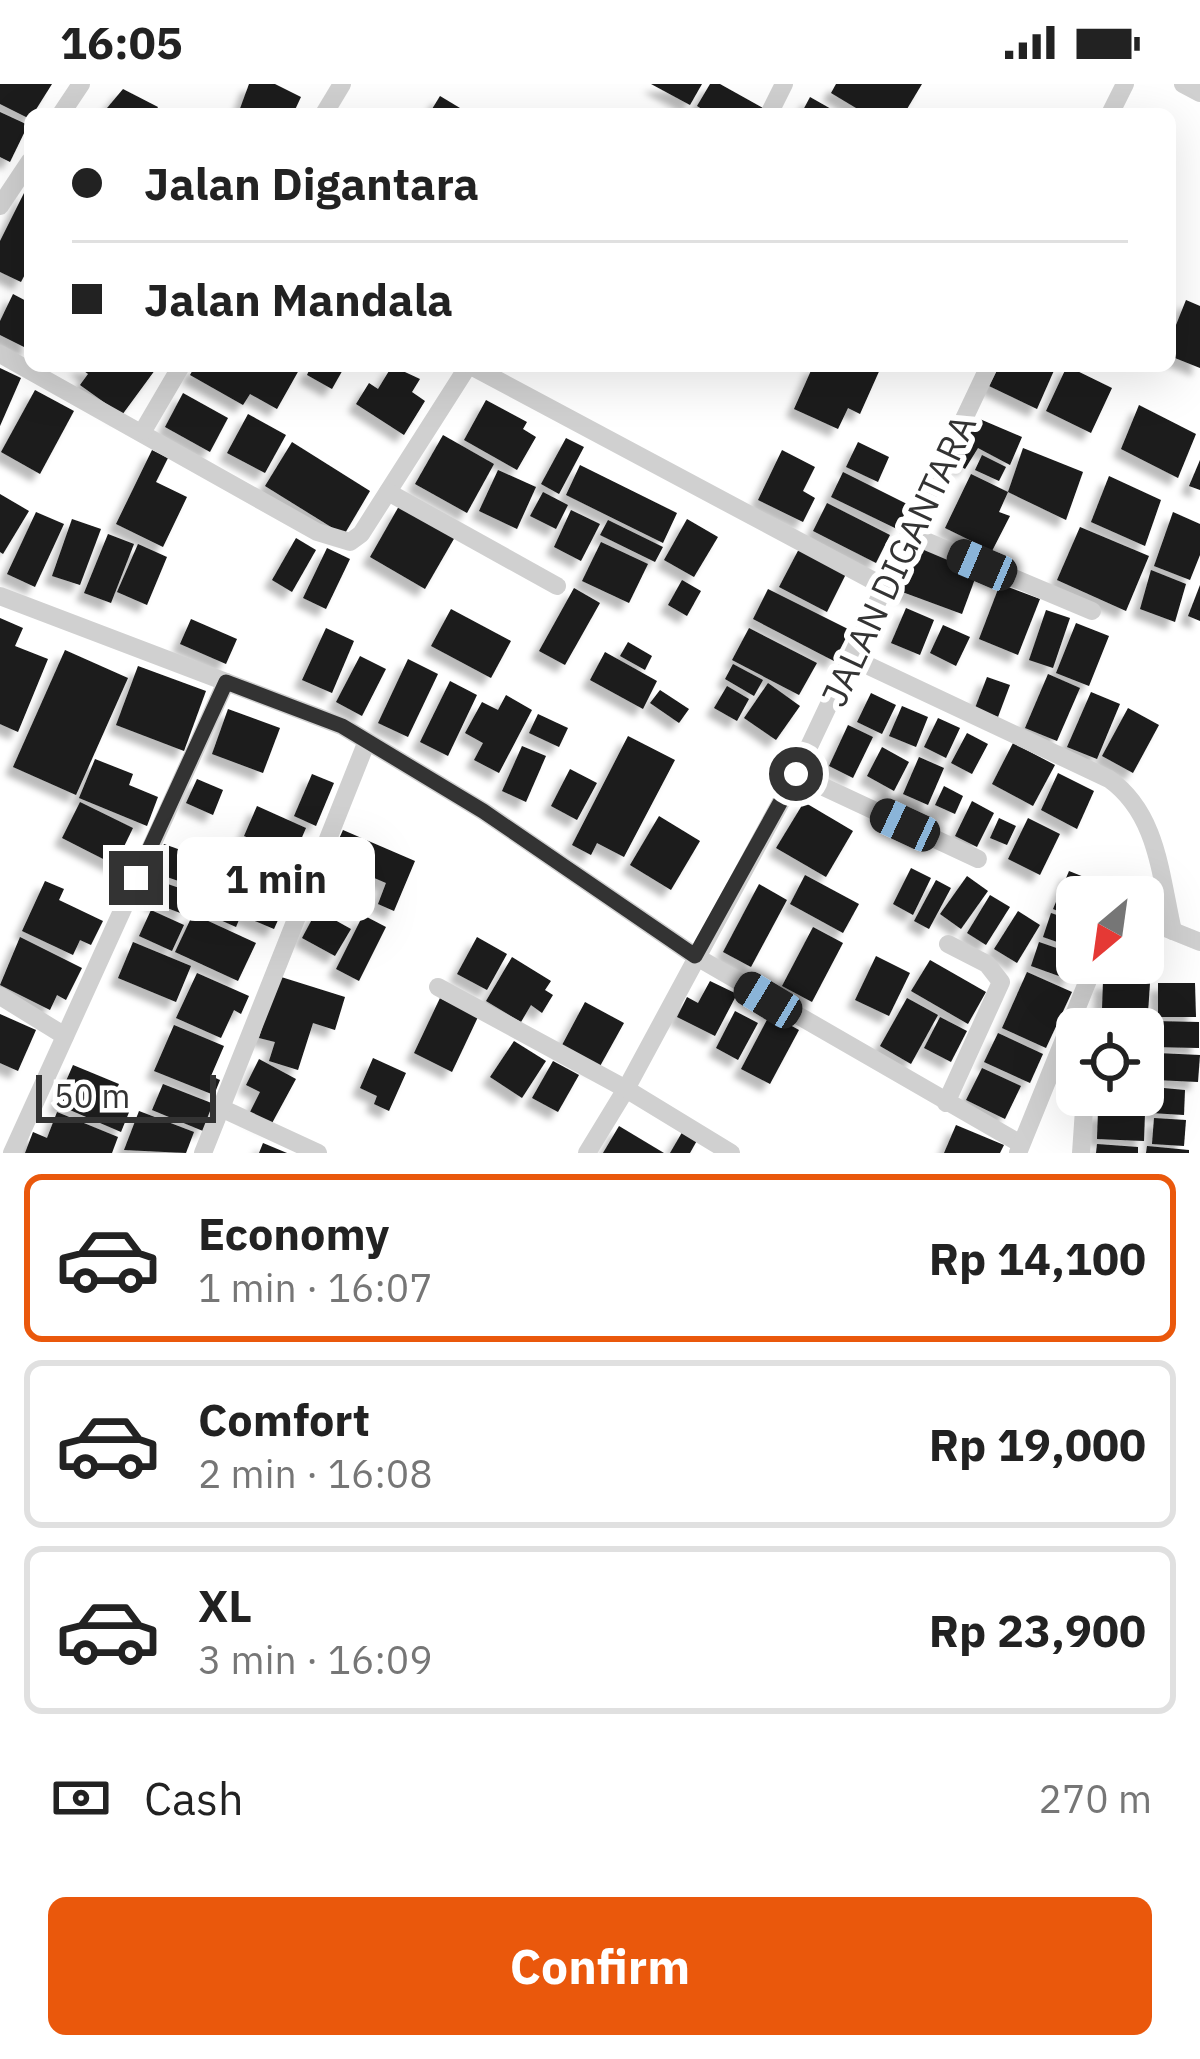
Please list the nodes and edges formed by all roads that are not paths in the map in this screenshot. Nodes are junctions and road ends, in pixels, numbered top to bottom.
1 (1184, 84) edge
2 (1200, 93) edge
3 (24, 170) edge
4 (0, 206) edge
5 (33, 372) edge
6 (177, 372) edge
7 (466, 372) edge
8 (481, 372) edge
9 (986, 372) edge
10 (143, 431) junction
11 (388, 492) junction
12 (909, 534) junction
13 (557, 586) dead end
14 (885, 587) junction
15 (0, 596) edge
16 (1092, 611) dead end
17 (852, 658) junction
18 (226, 682) junction
19 (367, 741) junction
20 (796, 774) junction
21 (978, 859) dead end
22 (1164, 927) edge
23 (1173, 931) junction
24 (1200, 942) edge
25 (948, 944) dead end
26 (695, 956) junction
27 (438, 987) dead end
28 (0, 997) edge
29 (65, 1036) junction
30 (1056, 1072) edge
31 (626, 1089) junction
32 (946, 1103) junction
33 (223, 1109) junction
34 (1084, 1116) edge
35 (1020, 1149) edge
36 (12, 1153) edge
37 (203, 1153) edge
38 (318, 1153) edge
39 (586, 1153) edge
40 (731, 1153) edge
41 (1081, 1153) edge

1 - 2 street
3 - 4 street
5 - 10 street
6 - 10 street
7 - 11 street
8 - 14 street
9 - 12 street, JALAN DIGANTARA
10 - 11 street
11 - 13 street
12 - 14 street, JALAN DIGANTARA
12 - 16 street
14 - 17 street, JALAN DIGANTARA
15 - 18 street
17 - 20 street, JALAN DIGANTARA
17 - 23 street
18 - 19 street
18 - 29 street
19 - 26 street
19 - 33 street
20 - 21 street
20 - 26 street, JALAN DIGANTARA
22 - 23 street
23 - 24 street
25 - 32 street
26 - 31 street, JALAN DIGANTARA
26 - 32 street
27 - 31 street
28 - 29 street
29 - 36 street
30 - 35 street
31 - 39 street, JALAN DIGANTARA
31 - 40 street
32 - 35 street
33 - 37 street
33 - 38 street
34 - 41 street

